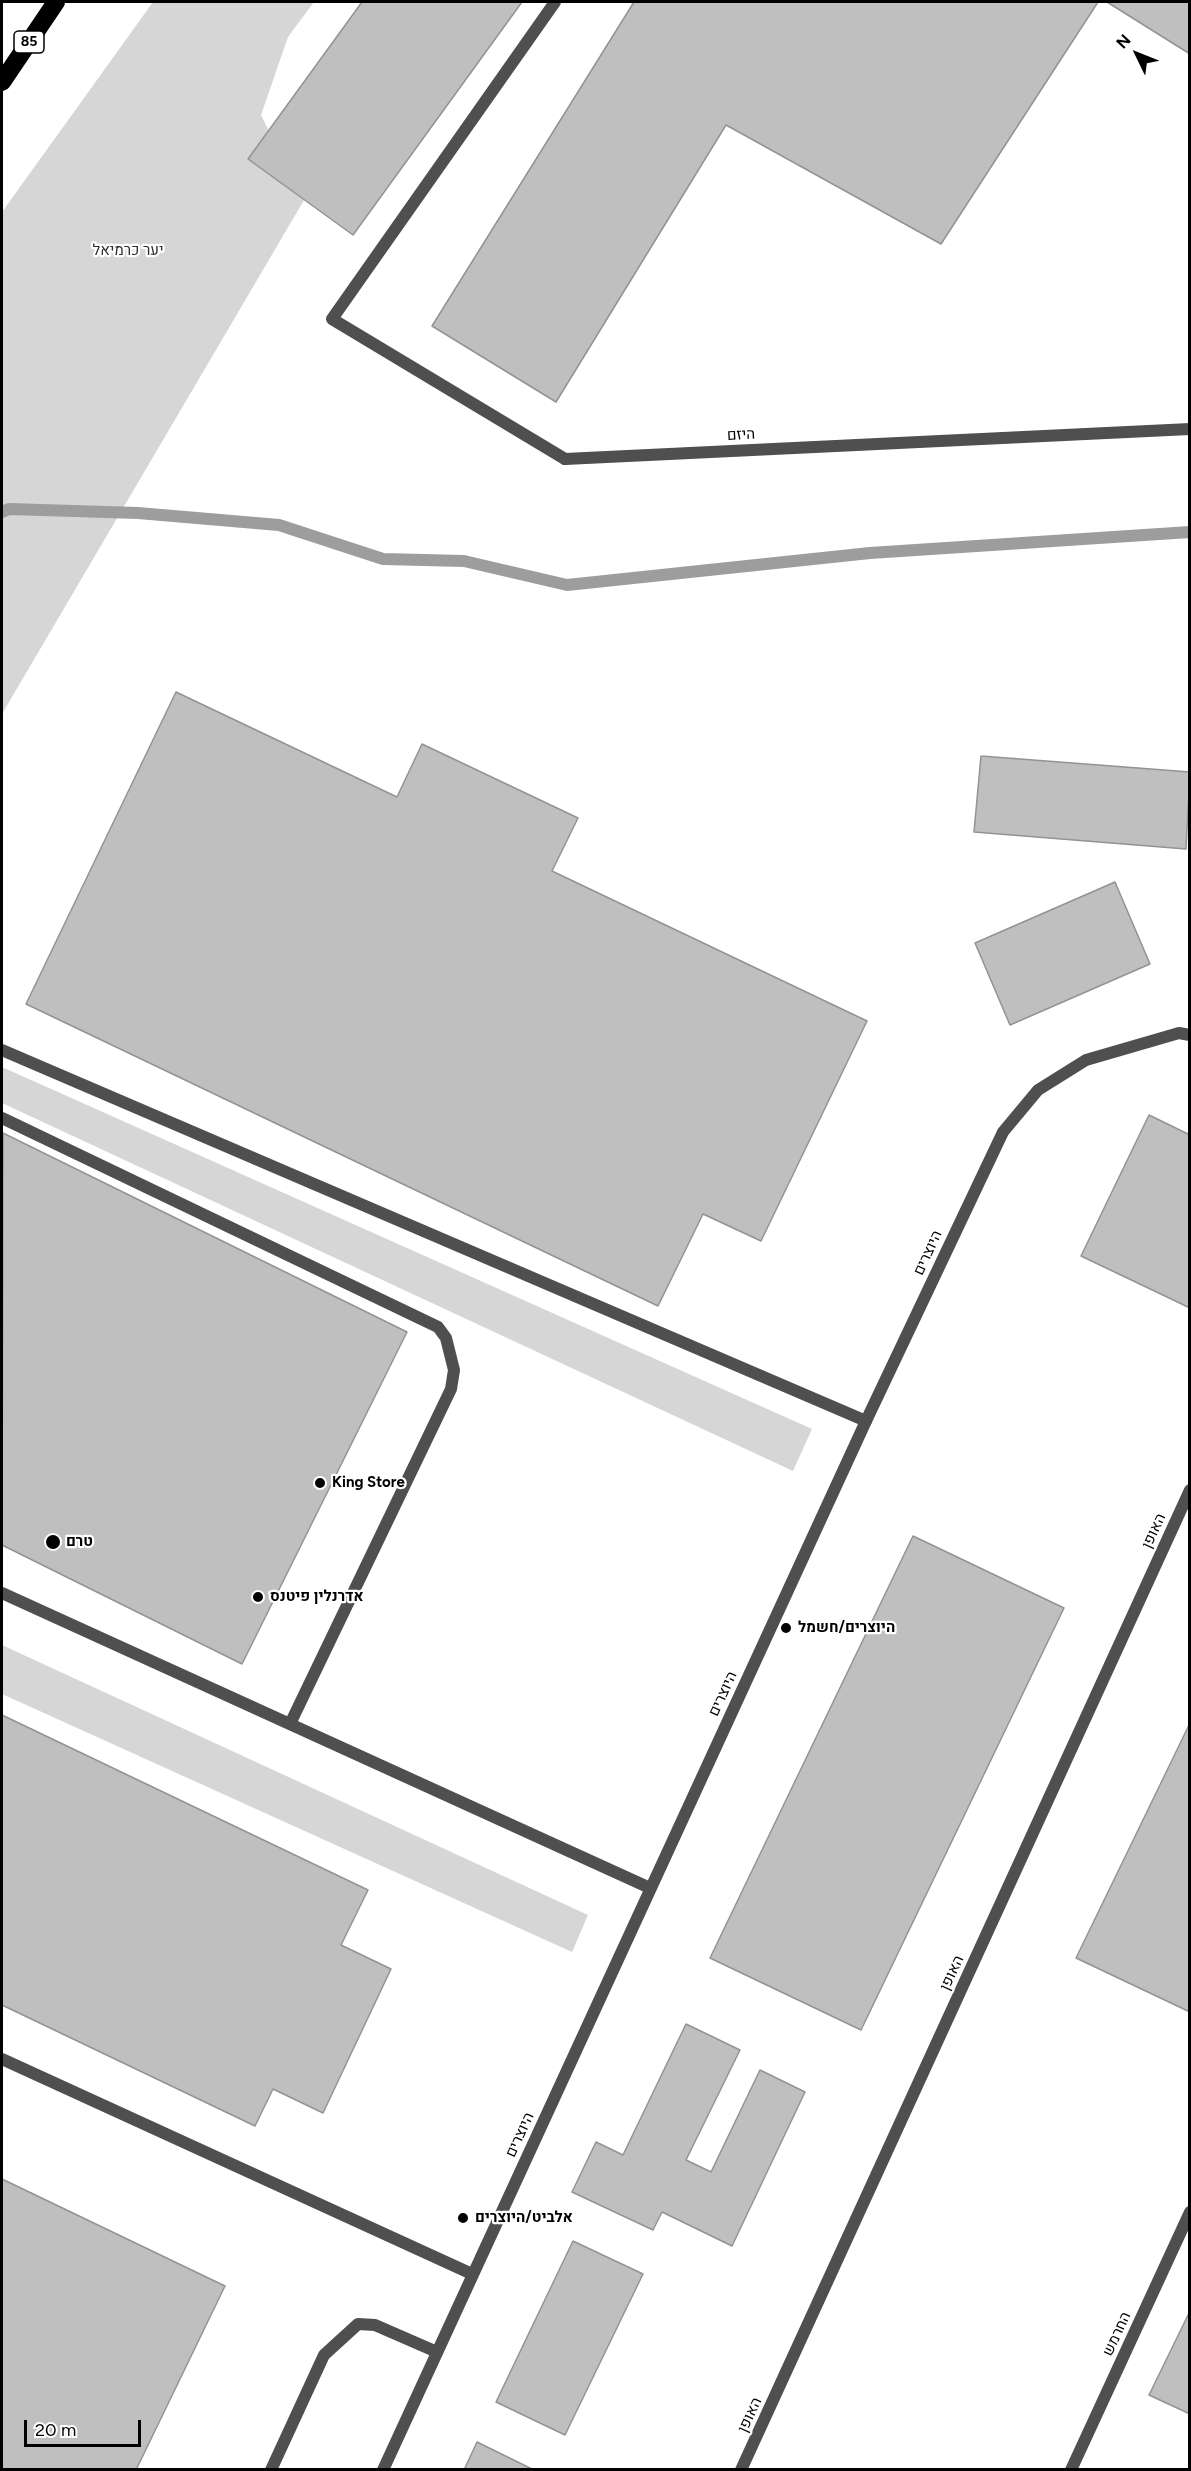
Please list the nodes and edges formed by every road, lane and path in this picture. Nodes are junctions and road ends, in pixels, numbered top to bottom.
1 (56, 2) edge
2 (555, 2) edge
3 (2, 82) edge
4 (1190, 429) edge
5 (1190, 1035) edge
6 (2, 1050) edge
7 (2, 1118) edge
8 (866, 1421) junction
9 (1190, 1490) edge
10 (2, 1593) edge
11 (291, 1724) junction
12 (650, 1888) junction
13 (2, 2059) edge
14 (1190, 2212) edge
15 (472, 2274) junction
16 (437, 2352) junction
17 (271, 2469) edge
18 (383, 2469) edge
19 (741, 2469) edge
20 (1071, 2469) edge

1 - 3 highway, 85
2 - 4 street, היזם
5 - 8 street, היוצרים
6 - 8 street
7 - 11 street
8 - 12 street, היוצרים
9 - 19 street, האופן
10 - 11 street
11 - 12 street
12 - 15 street, היוצרים
13 - 15 street
14 - 20 street, החרמש
15 - 16 street, היוצרים
16 - 17 street
16 - 18 street, היוצרים

